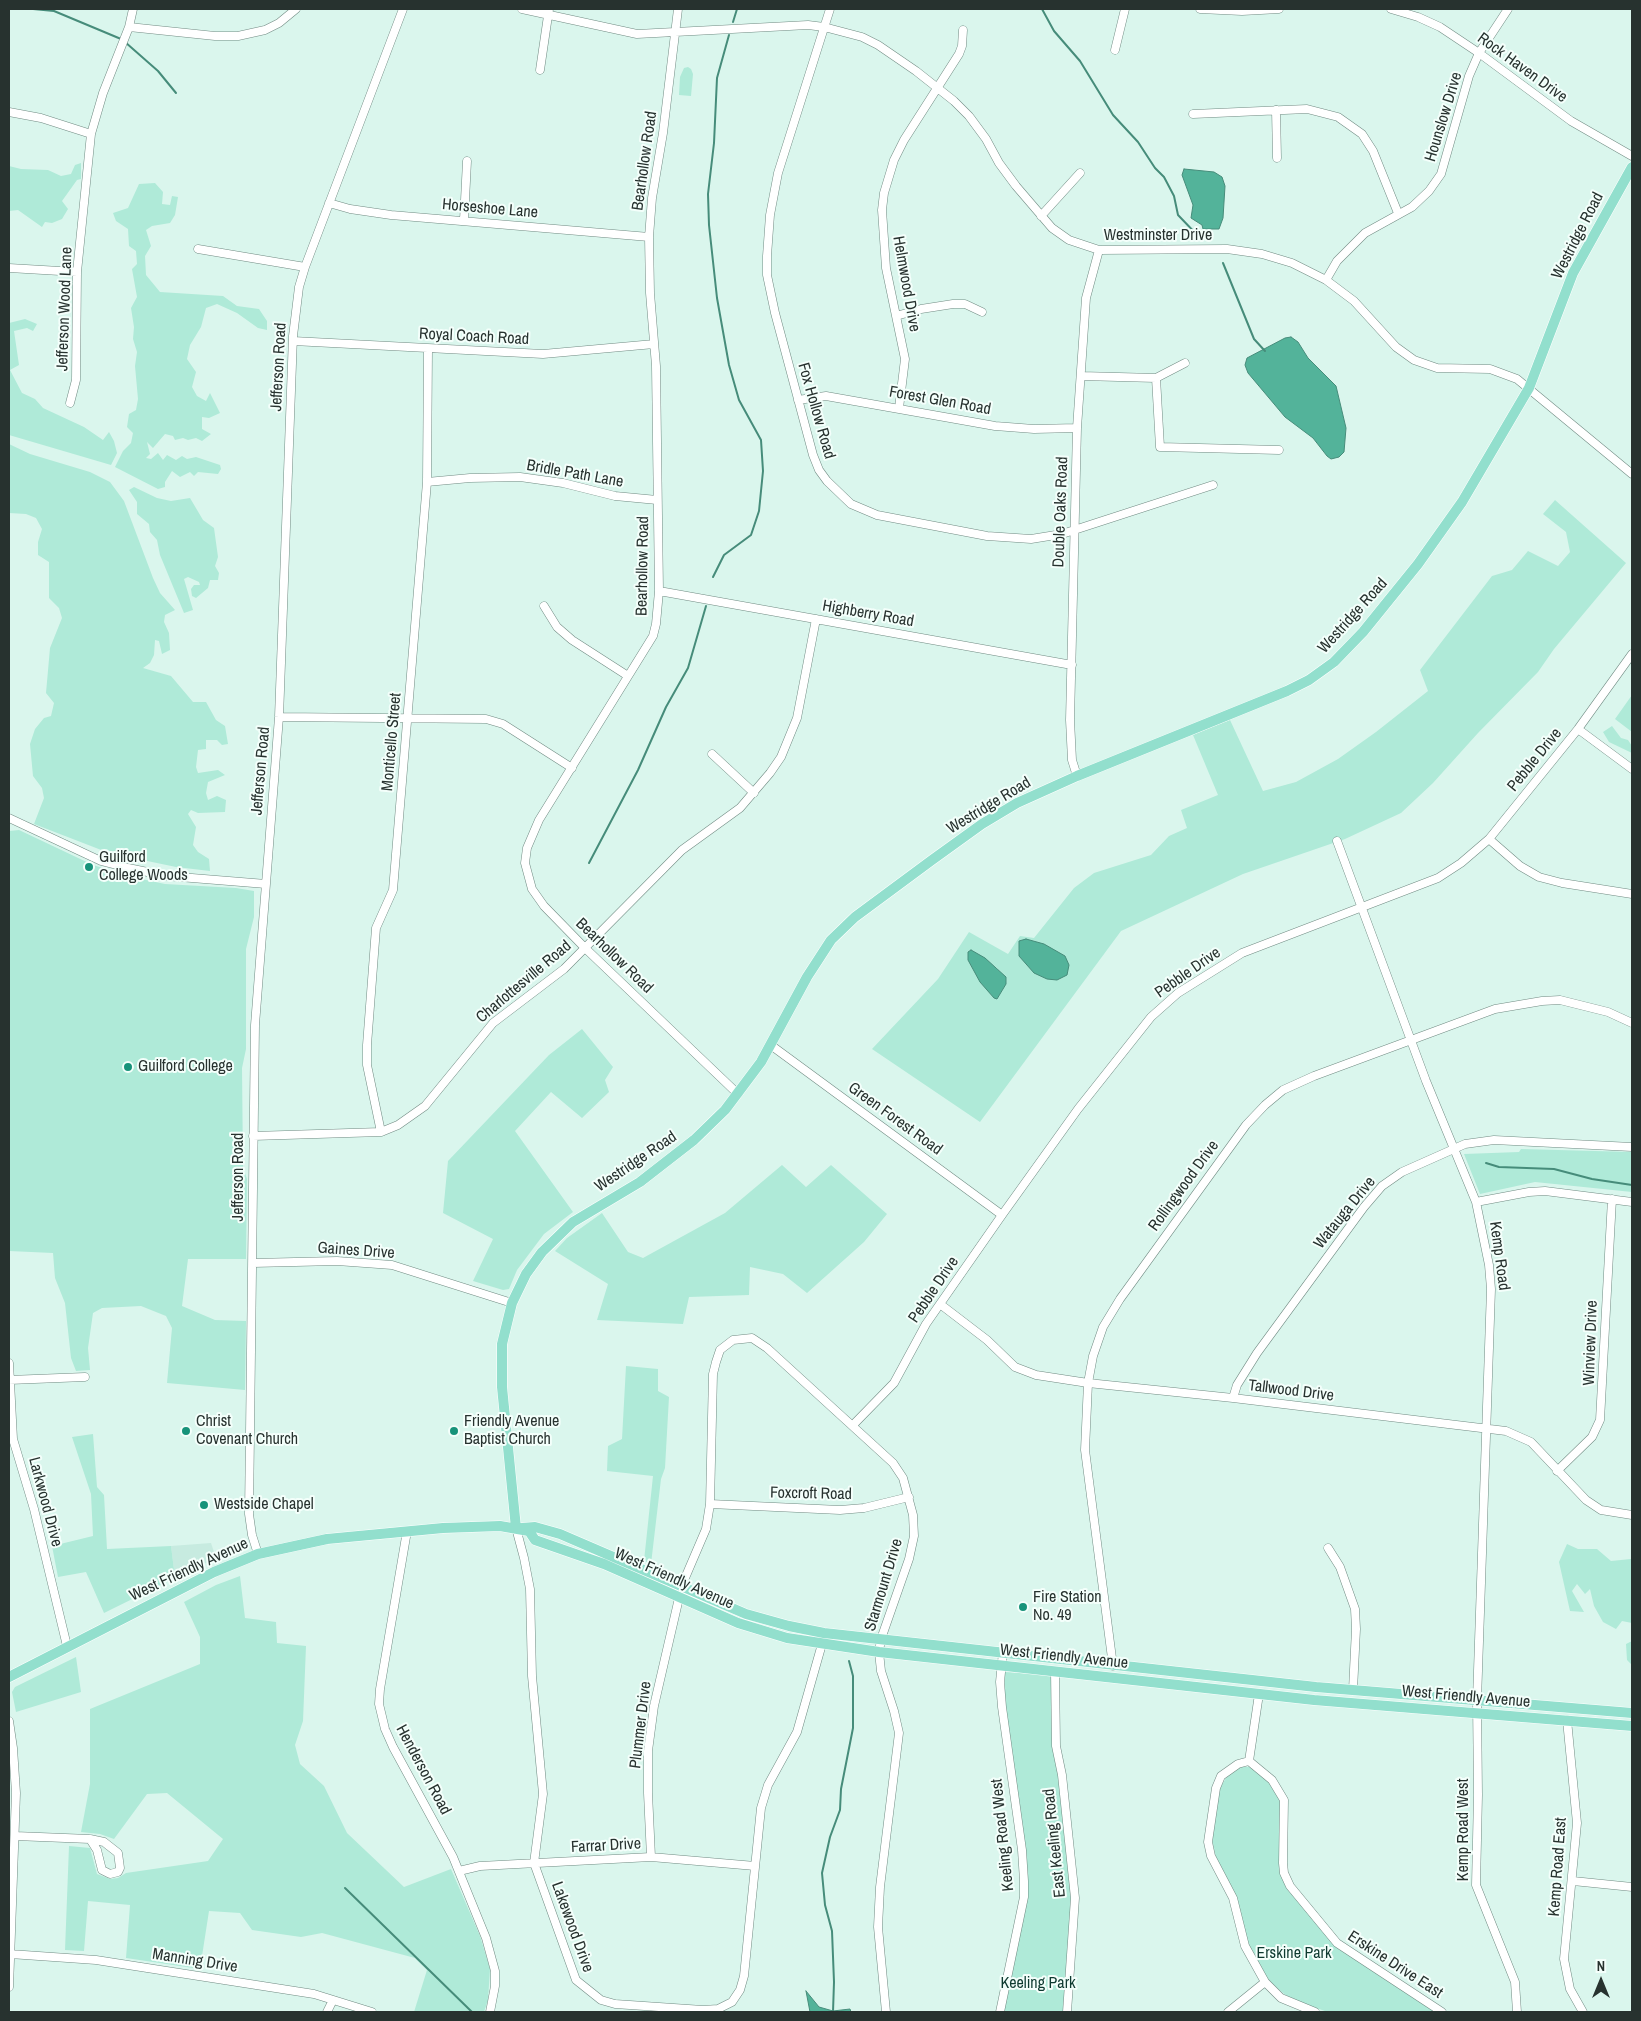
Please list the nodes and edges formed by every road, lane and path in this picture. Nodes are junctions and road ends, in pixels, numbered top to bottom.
1 (133, 9) edge
2 (296, 9) edge
3 (403, 9) edge
4 (522, 9) edge
5 (678, 9) edge
6 (830, 9) edge
7 (1125, 9) edge
8 (1200, 9) edge
9 (1279, 9) edge
10 (1391, 9) edge
11 (1508, 9) edge
12 (548, 12) edge
13 (129, 27) junction
14 (824, 27) junction
15 (962, 30) dead end
16 (675, 34) junction
17 (1115, 50) dead end
18 (1479, 53) junction
19 (540, 70) dead end
20 (937, 88) junction
21 (1276, 110) junction
22 (9, 112) edge
23 (1193, 114) dead end
24 (91, 134) junction
25 (1632, 156) edge
26 (1277, 158) dead end
27 (467, 161) dead end
28 (1632, 167) edge
29 (1080, 173) dead end
30 (330, 203) junction
31 (1398, 213) junction
32 (1041, 216) junction
33 (464, 220) junction
34 (649, 237) junction
35 (198, 249) dead end
36 (1099, 250) junction
37 (305, 267) junction
38 (9, 268) edge
39 (77, 272) junction
40 (1326, 280) junction
41 (982, 312) dead end
42 (896, 316) junction
43 (293, 340) junction
44 (654, 344) junction
45 (428, 349) junction
46 (1185, 364) dead end
47 (1081, 376) junction
48 (1156, 378) junction
49 (1530, 388) junction
50 (798, 400) junction
51 (70, 403) dead end
52 (899, 408) junction
53 (1077, 428) junction
54 (1279, 450) dead end
55 (1632, 474) edge
56 (427, 482) junction
57 (1213, 485) dead end
58 (657, 500) junction
59 (1074, 530) junction
60 (659, 591) junction
61 (544, 606) dead end
62 (816, 619) junction
63 (1632, 654) edge
64 (1072, 665) junction
65 (628, 676) junction
66 (279, 716) junction
67 (408, 719) junction
68 (1578, 729) junction
69 (712, 754) dead end
70 (572, 768) junction
71 (1632, 769) edge
72 (1076, 776) junction
73 (754, 793) junction
74 (9, 818) edge
75 (1489, 839) junction
76 (1337, 841) dead end
77 (266, 884) junction
78 (1632, 894) edge
79 (1361, 908) junction
80 (585, 948) junction
81 (1632, 1023) edge
82 (1412, 1040) junction
83 (772, 1046) junction
84 (738, 1094) junction
85 (381, 1132) junction
86 (253, 1136) junction
87 (1455, 1148) junction
88 (1632, 1148) edge
89 (1612, 1199) junction
90 (1476, 1202) junction
91 (1632, 1202) edge
92 (1002, 1215) junction
93 (252, 1263) junction
94 (512, 1303) junction
95 (940, 1304) junction
96 (9, 1363) edge
97 (85, 1377) dead end
98 (9, 1380) edge
99 (1088, 1384) junction
100 (1233, 1398) junction
101 (853, 1425) junction
102 (1487, 1428) junction
103 (1557, 1471) junction
104 (910, 1496) junction
105 (710, 1504) junction
106 (1632, 1515) edge
107 (516, 1528) junction
108 (408, 1531) junction
109 (1328, 1548) dead end
110 (258, 1554) junction
111 (682, 1585) junction
112 (679, 1598) junction
113 (881, 1639) junction
114 (822, 1644) junction
115 (67, 1646) junction
116 (879, 1652) junction
117 (1003, 1652) junction
118 (1002, 1665) junction
119 (1113, 1666) junction
120 (1055, 1671) junction
121 (9, 1677) edge
122 (1353, 1690) junction
123 (1258, 1694) junction
124 (1477, 1700) junction
125 (1478, 1713) junction
126 (1632, 1714) edge
127 (1567, 1720) junction
128 (9, 1721) edge
129 (1632, 1726) edge
130 (1249, 1761) junction
131 (15, 1836) junction
132 (90, 1839) junction
133 (651, 1857) junction
134 (534, 1863) junction
135 (756, 1866) junction
136 (459, 1871) junction
137 (1573, 1881) junction
138 (1632, 1887) edge
139 (10, 1954) edge
140 (1265, 1982) junction
141 (9, 1987) edge
142 (333, 2000) junction
143 (1517, 2011) edge
144 (327, 2012) edge
145 (372, 2012) edge
146 (490, 2012) edge
147 (886, 2012) edge
148 (1000, 2012) edge
149 (1067, 2012) edge
150 (1228, 2012) edge
151 (1315, 2012) edge
152 (1442, 2012) edge
153 (1507, 2012) edge
154 (1583, 2012) edge

1 - 13 street
2 - 13 street
3 - 30 street, Jefferson Road
4 - 12 street, Westminster Drive
5 - 16 street, Bearhollow Road
6 - 14 street, Fox Hollow Road
7 - 17 street
8 - 9 street
10 - 18 street, Rock Haven Drive
11 - 18 street, Hounslow Drive
12 - 16 street, Westminster Drive
12 - 19 street
13 - 24 street
14 - 16 street, Westminster Drive
14 - 20 street, Westminster Drive
14 - 50 street, Fox Hollow Road
15 - 20 street, Helmwood Drive
16 - 34 street, Bearhollow Road
18 - 25 street, Rock Haven Drive
18 - 31 street, Hounslow Drive
20 - 32 street, Westminster Drive
20 - 42 street, Helmwood Drive
21 - 23 street
21 - 26 street
21 - 31 street
22 - 24 street
24 - 39 street, Jefferson Wood Lane
27 - 33 street
28 - 49 main road, Westridge Road
29 - 32 street
30 - 33 street, Horseshoe Lane
30 - 37 street, Jefferson Road
31 - 40 street, Hounslow Drive
32 - 36 street, Westminster Drive
33 - 34 street, Horseshoe Lane
34 - 44 street, Bearhollow Road
35 - 37 street
36 - 40 street, Westminster Drive
36 - 47 street, Double Oaks Road
37 - 43 street, Jefferson Road
38 - 39 street
39 - 51 street, Jefferson Wood Lane
40 - 49 street, Westminster Drive
41 - 42 street
42 - 52 street, Helmwood Drive
43 - 45 street, Royal Coach Road
43 - 66 street, Jefferson Road
44 - 45 street, Royal Coach Road
44 - 58 street, Bearhollow Road
45 - 56 street, Monticello Street
46 - 48 street
47 - 48 street
47 - 53 street, Double Oaks Road
48 - 54 street
49 - 55 street, Westminster Drive
49 - 72 main road, Westridge Road
50 - 52 street, Forest Glen Road
50 - 59 street, Fox Hollow Road
52 - 53 street, Forest Glen Road
53 - 59 street, Double Oaks Road
56 - 58 street, Bridle Path Lane
56 - 67 street, Monticello Street
57 - 59 street, Fox Hollow Road
58 - 60 street, Bearhollow Road
59 - 64 street, Double Oaks Road
60 - 62 street, Highberry Road
60 - 65 street, Bearhollow Road
61 - 65 street
62 - 64 street, Highberry Road
62 - 73 street, Charlottesville Road
63 - 68 street, Pebble Drive
64 - 72 street, Double Oaks Road
65 - 70 street, Bearhollow Road
66 - 67 street
66 - 77 street, Jefferson Road
67 - 70 street
67 - 85 street, Monticello Street
68 - 71 street
68 - 75 street, Pebble Drive
69 - 73 street
70 - 80 street, Bearhollow Road
72 - 83 main road, Westridge Road
73 - 80 street, Charlottesville Road
74 - 77 street
75 - 78 street
75 - 79 street, Pebble Drive
76 - 79 street, Kemp Road
77 - 86 street, Jefferson Road
79 - 82 street, Kemp Road
79 - 92 street, Pebble Drive
80 - 84 street, Bearhollow Road
80 - 85 street, Charlottesville Road
81 - 82 street, Rollingwood Drive
82 - 87 street, Kemp Road
82 - 99 street, Rollingwood Drive
83 - 84 main road, Westridge Road
83 - 92 street, Green Forest Road
84 - 94 main road, Westridge Road
85 - 86 street, Charlottesville Road
86 - 93 street, Jefferson Road
87 - 88 street, Watauga Drive
87 - 90 street, Kemp Road
87 - 100 street, Watauga Drive
89 - 90 street
89 - 91 street
89 - 103 street, Winview Drive
90 - 102 street, Kemp Road
92 - 95 street, Pebble Drive
93 - 94 street, Gaines Drive
93 - 110 street, Jefferson Road
94 - 107 main road, Westridge Road
95 - 99 street, Tallwood Drive
95 - 101 street, Pebble Drive
96 - 98 street, Larkwood Drive
97 - 98 street
98 - 115 street, Larkwood Drive
99 - 100 street, Tallwood Drive
99 - 119 street, Rollingwood Drive
100 - 102 street, Tallwood Drive
101 - 104 street, Starmount Drive
101 - 105 street, Starmount Drive
102 - 103 street, Tallwood Drive
102 - 124 street, Kemp Road
103 - 106 street, Tallwood Drive
104 - 105 street, Foxcroft Road
104 - 113 street, Starmount Drive
105 - 111 street
107 - 108 main road, West Friendly Avenue
107 - 111 main road, West Friendly Avenue
107 - 112 main road, West Friendly Avenue
107 - 134 street, Lakewood Drive
108 - 110 main road, West Friendly Avenue
108 - 136 street, Henderson Road
109 - 122 street
110 - 115 main road, West Friendly Avenue
111 - 113 main road, West Friendly Avenue
112 - 114 main road, West Friendly Avenue
112 - 133 street, Plummer Drive
113 - 116 street, Starmount Drive
113 - 117 main road, West Friendly Avenue
114 - 116 main road, West Friendly Avenue
114 - 135 street, Lakewood Drive
115 - 121 main road, West Friendly Avenue
116 - 118 main road, West Friendly Avenue
116 - 147 street, Starmount Drive
117 - 118 street, Keeling Road West
117 - 119 main road, West Friendly Avenue
118 - 120 main road, West Friendly Avenue
118 - 148 street, Keeling Road West
119 - 122 main road, West Friendly Avenue
120 - 123 main road, West Friendly Avenue
120 - 149 street, East Keeling Road
122 - 124 main road, West Friendly Avenue
123 - 125 main road, West Friendly Avenue
123 - 130 street
124 - 125 street, Kemp Road West
124 - 126 main road, West Friendly Avenue
125 - 127 main road, West Friendly Avenue
125 - 143 street, Kemp Road West
127 - 129 main road, West Friendly Avenue
127 - 137 street, Kemp Road East
128 - 131 street
130 - 140 street
130 - 152 street, Erskine Drive East
131 - 132 street
131 - 139 street
132 - 132 street
133 - 134 street, Farrar Drive
133 - 135 street, Farrar Drive
134 - 135 street, Lakewood Drive
134 - 136 street, Farrar Drive
136 - 146 street, Henderson Road
137 - 138 street
137 - 154 street, Kemp Road East
139 - 141 street
139 - 142 street, Manning Drive
140 - 150 street
140 - 151 street
142 - 144 street
142 - 145 street, Manning Drive
143 - 153 street

